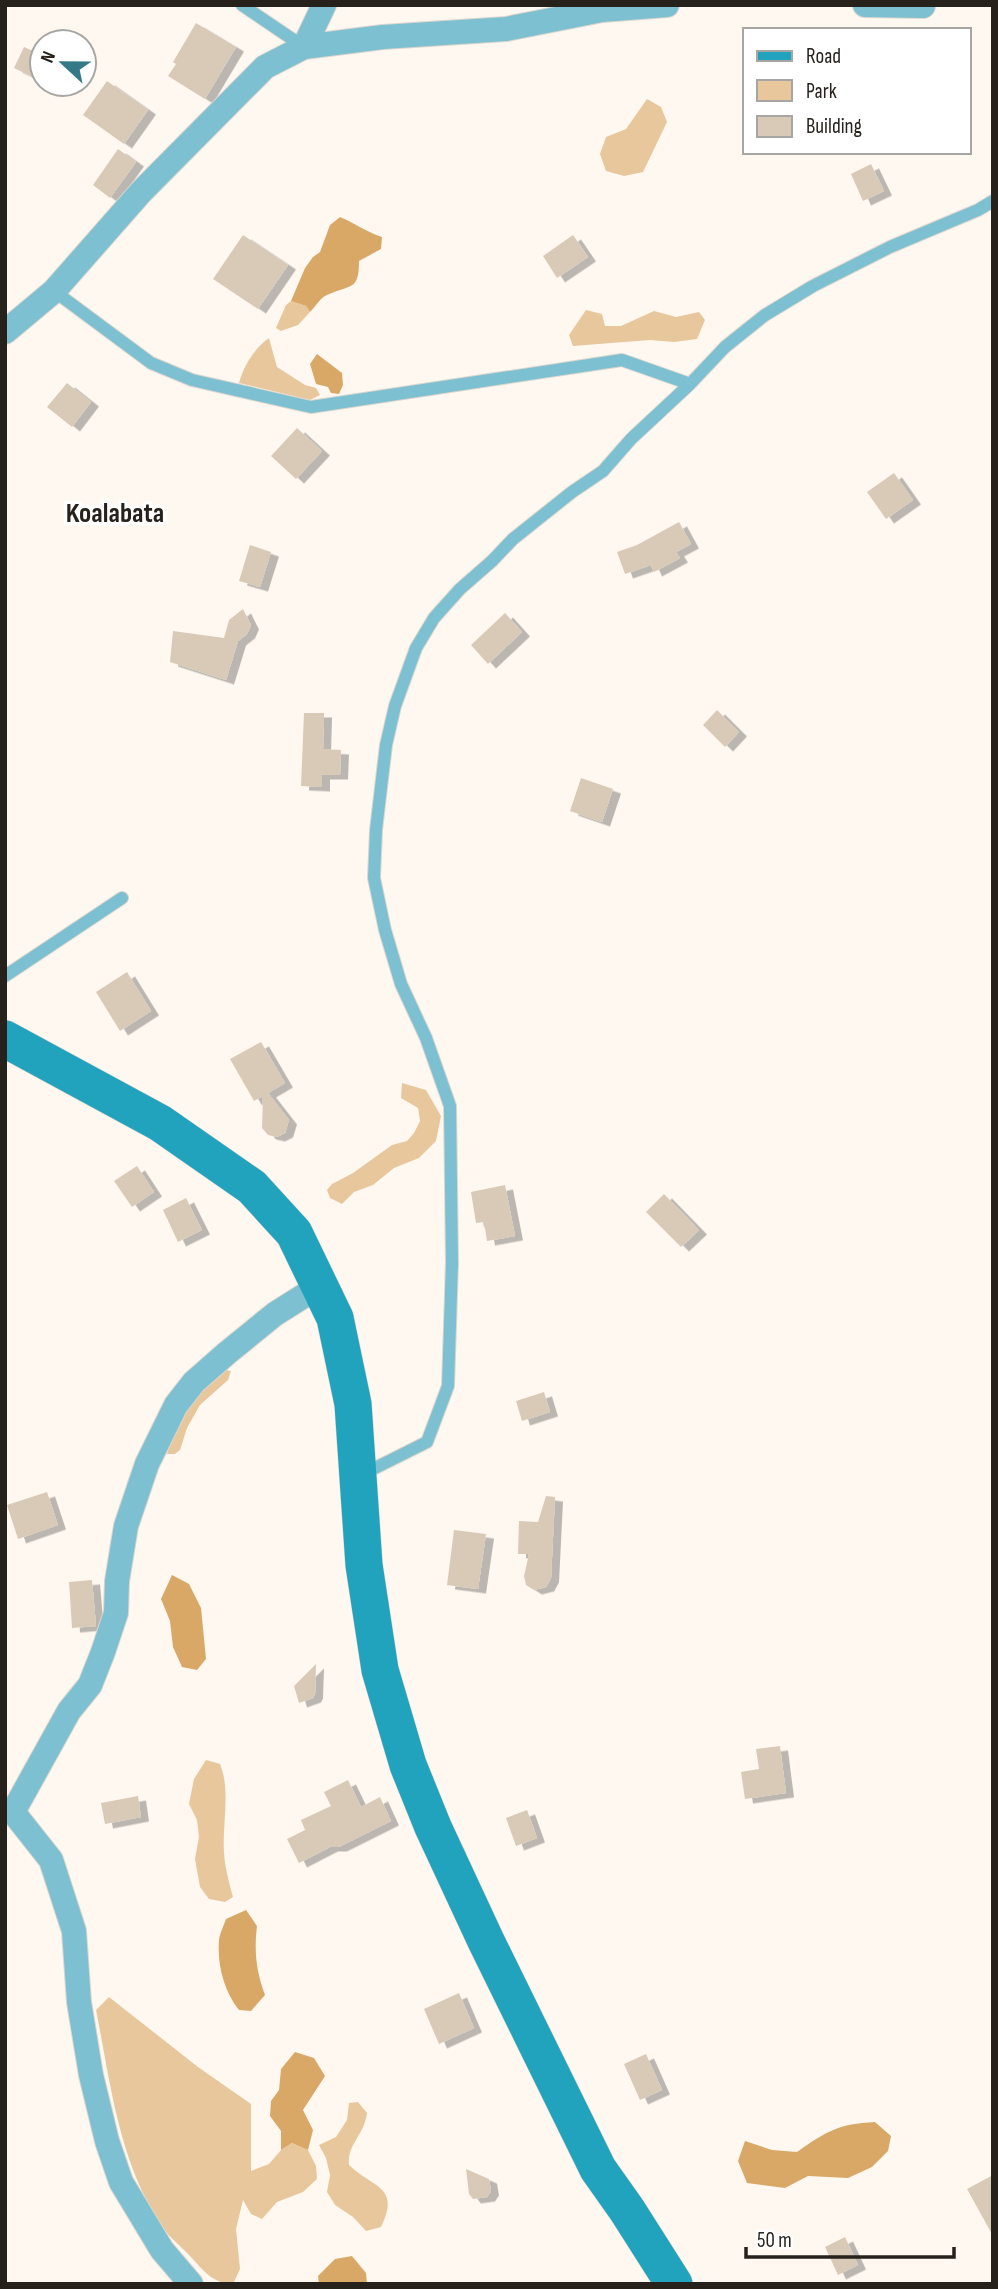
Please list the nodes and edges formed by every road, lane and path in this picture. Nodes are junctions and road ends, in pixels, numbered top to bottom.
1 (242, 5) edge
2 (324, 5) edge
3 (667, 5) edge
4 (865, 5) edge
5 (923, 6) edge
6 (304, 47) junction
7 (993, 201) edge
8 (54, 291) junction
9 (5, 332) edge
10 (690, 384) junction
11 (122, 898) dead end
12 (5, 976) edge
13 (5, 1039) edge
14 (321, 1285) junction
15 (357, 1477) junction
16 (9, 1815) edge
17 (191, 2284) edge
18 (674, 2284) edge

1 - 6 lane
2 - 6 street
3 - 6 street
4 - 5 street
6 - 8 street
7 - 10 lane
8 - 9 street
8 - 10 lane
10 - 15 lane
11 - 12 lane
13 - 14 street
14 - 15 street
14 - 16 street
15 - 18 street
16 - 17 street

